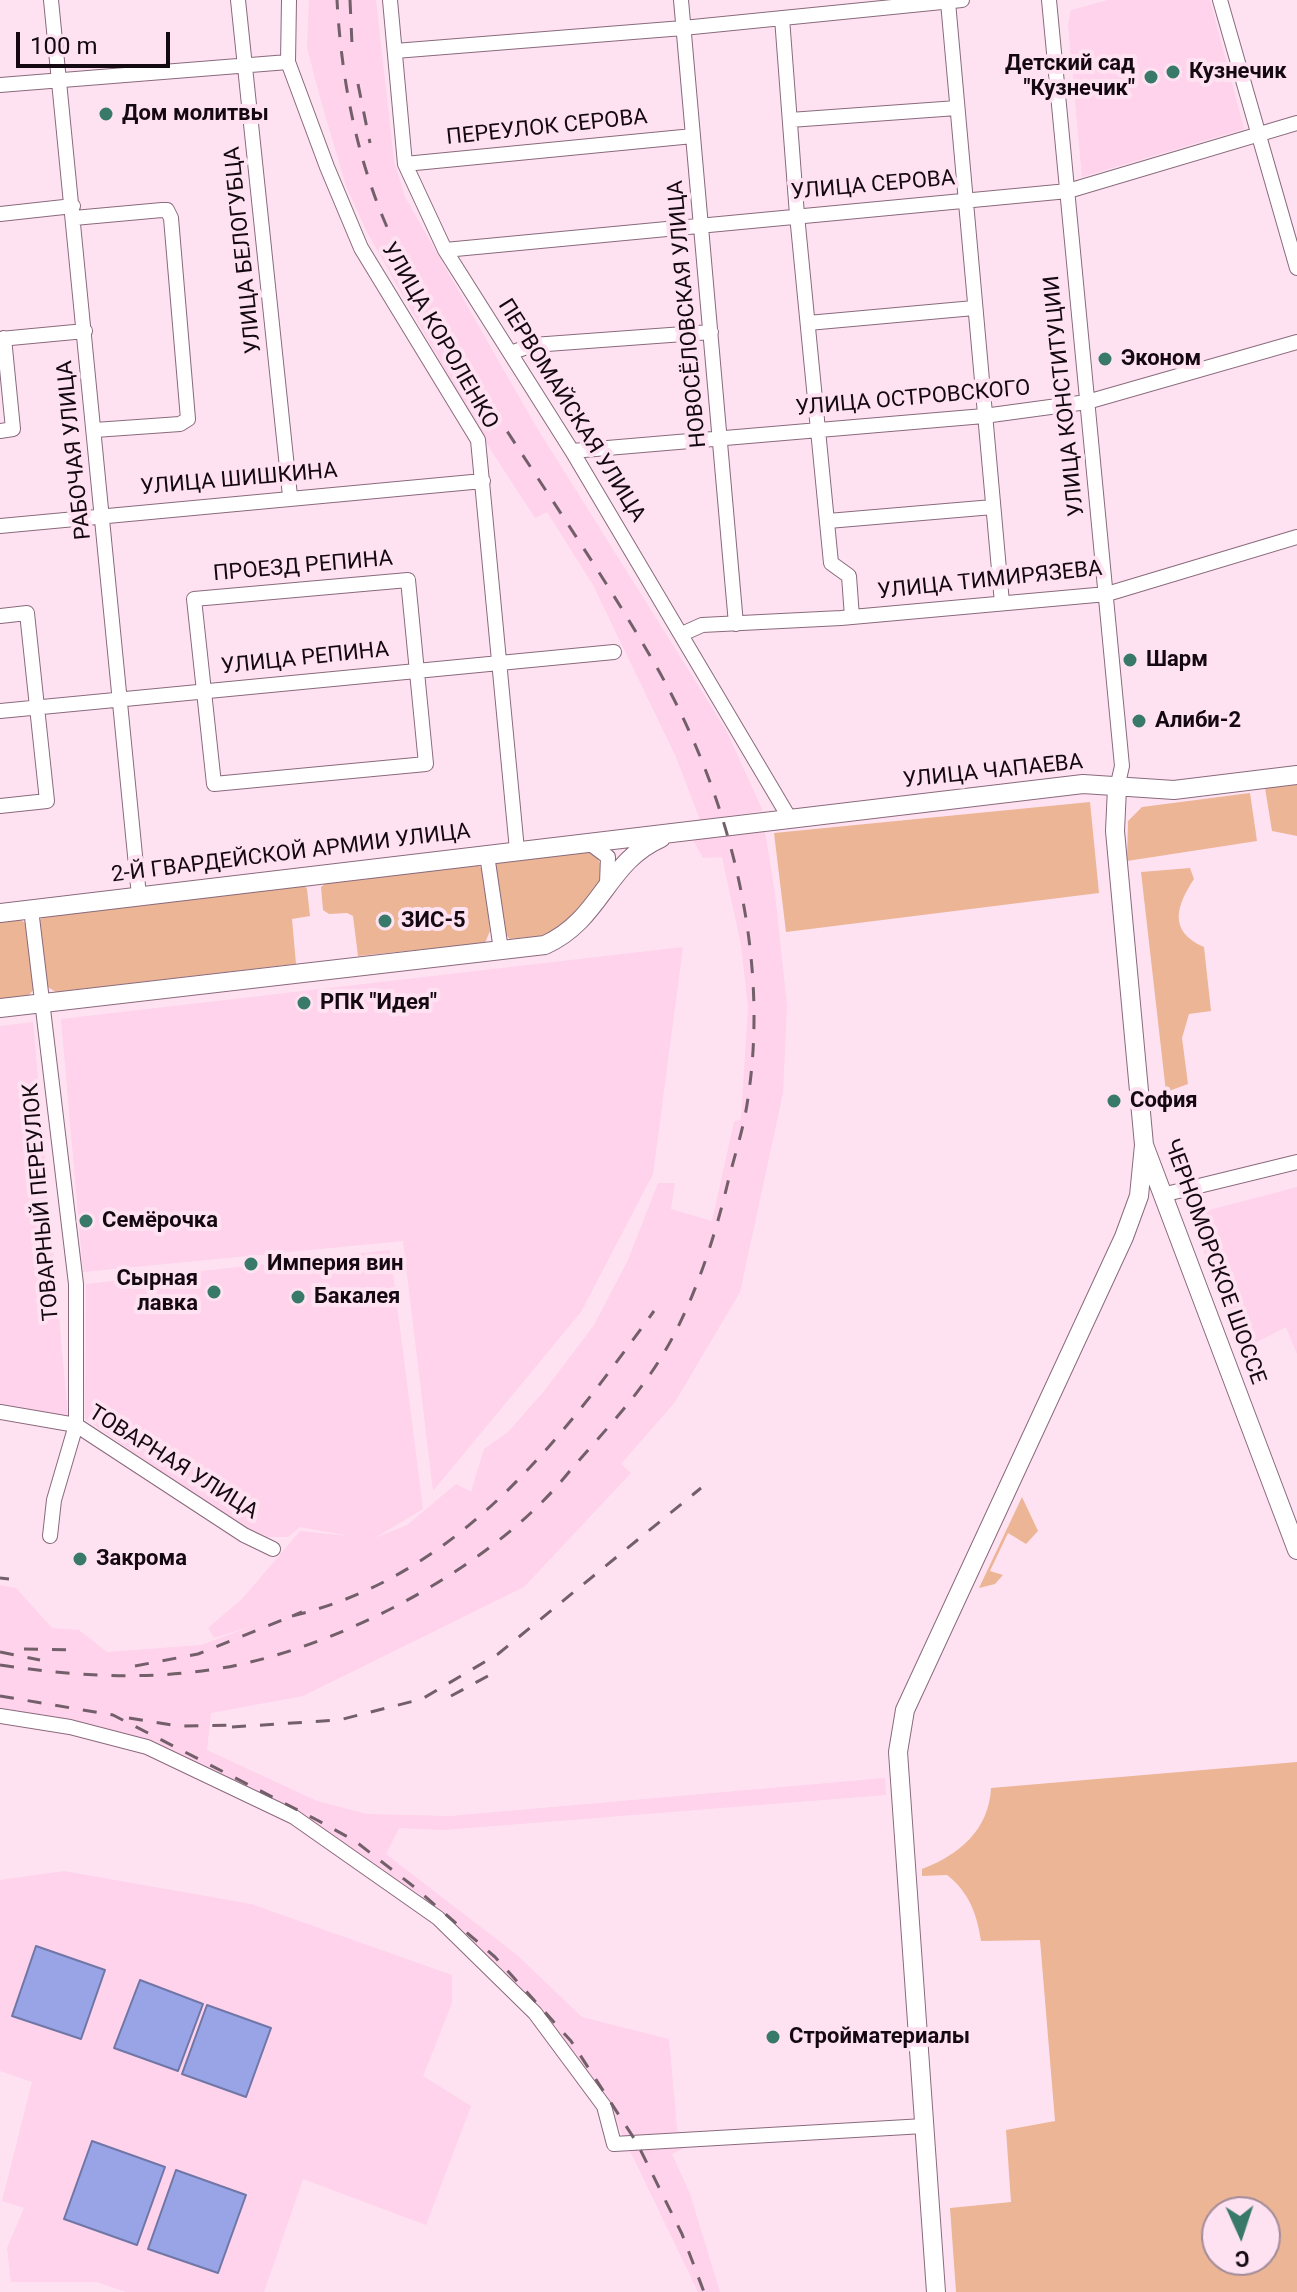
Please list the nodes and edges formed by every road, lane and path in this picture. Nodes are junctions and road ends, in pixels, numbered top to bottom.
1 (51, 0) edge
2 (238, 0) edge
3 (289, 0) edge
4 (390, 0) edge
5 (681, 0) edge
6 (1049, 0) edge
7 (1220, 0) edge
8 (955, 1) edge
9 (883, 4) edge
10 (782, 18) junction
11 (683, 28) junction
12 (395, 51) junction
13 (288, 62) junction
14 (247, 63) junction
15 (61, 79) junction
16 (0, 85) edge
17 (957, 108) junction
18 (790, 120) junction
19 (1297, 123) edge
20 (1258, 134) junction
21 (693, 136) junction
22 (405, 164) junction
23 (1068, 191) junction
24 (964, 201) junction
25 (74, 212) junction
26 (0, 214) edge
27 (797, 215) junction
28 (701, 223) junction
29 (445, 250) junction
30 (1297, 268) edge
31 (974, 308) junction
32 (808, 323) junction
33 (85, 331) junction
34 (711, 332) junction
35 (2, 338) edge
36 (1297, 342) edge
37 (510, 353) junction
38 (1087, 402) junction
39 (984, 416) junction
40 (95, 430) junction
41 (820, 430) junction
42 (0, 431) edge
43 (722, 438) junction
44 (572, 451) junction
45 (483, 481) junction
46 (290, 496) junction
47 (993, 507) junction
48 (104, 515) junction
49 (828, 521) junction
50 (0, 526) edge
51 (1297, 537) edge
52 (1107, 594) junction
53 (1002, 603) junction
54 (0, 616) edge
55 (852, 617) junction
56 (736, 624) junction
57 (682, 634) junction
58 (614, 652) dead end
59 (498, 663) junction
60 (417, 671) junction
61 (202, 691) junction
62 (120, 699) junction
63 (37, 707) junction
64 (0, 711) edge
65 (1297, 775) edge
66 (1117, 788) junction
67 (1036, 790) junction
68 (0, 806) edge
69 (790, 819) junction
70 (1115, 831) junction
71 (674, 832) junction
72 (588, 842) junction
73 (517, 850) junction
74 (487, 855) junction
75 (606, 889) junction
76 (139, 896) junction
77 (31, 909) junction
78 (0, 913) edge
79 (501, 950) junction
80 (45, 1003) junction
81 (0, 1008) edge
82 (1144, 1145) junction
83 (1297, 1162) edge
84 (1162, 1195) junction
85 (1124, 1237) junction
86 (0, 1412) edge
87 (76, 1425) junction
88 (50, 1536) dead end
89 (273, 1549) dead end
90 (1297, 1550) edge
91 (0, 1716) edge
92 (924, 2126) junction
93 (936, 2292) edge

1 - 15 street, РАБОЧАЯ УЛИЦА
2 - 14 street, УЛИЦА БЕЛОГУБЦА
3 - 13 street, УЛИЦА КОРОЛЕНКО
4 - 12 street, ПЕРВОМАЙСКАЯ УЛИЦА
5 - 11 street, НОВОСЁЛОВСКАЯ УЛИЦА
6 - 23 street, УЛИЦА КОНСТИТУЦИИ
7 - 20 street
8 - 9 street
8 - 17 street
9 - 10 street
10 - 11 street
10 - 18 street
11 - 12 street
11 - 21 street, НОВОСЁЛОВСКАЯ УЛИЦА
12 - 22 street, ПЕРВОМАЙСКАЯ УЛИЦА
13 - 14 street
13 - 45 street, УЛИЦА КОРОЛЕНКО
14 - 15 street
14 - 46 street, УЛИЦА БЕЛОГУБЦА
15 - 16 street
15 - 25 street, РАБОЧАЯ УЛИЦА
17 - 18 street
17 - 24 street
18 - 27 street
19 - 20 street, УЛИЦА СЕРОВА
20 - 23 street, УЛИЦА СЕРОВА
20 - 30 street
21 - 22 street, ПЕРЕУЛОК СЕРОВА
21 - 28 street, НОВОСЁЛОВСКАЯ УЛИЦА
22 - 29 street, ПЕРВОМАЙСКАЯ УЛИЦА
23 - 24 street, УЛИЦА СЕРОВА
23 - 38 street, УЛИЦА КОНСТИТУЦИИ
24 - 27 street, УЛИЦА СЕРОВА
24 - 31 street
25 - 26 street
25 - 33 street, РАБОЧАЯ УЛИЦА
25 - 40 street
27 - 28 street, УЛИЦА СЕРОВА
27 - 32 street
28 - 29 street, УЛИЦА СЕРОВА
28 - 34 street, НОВОСЁЛОВСКАЯ УЛИЦА
29 - 37 street, ПЕРВОМАЙСКАЯ УЛИЦА
31 - 32 street
31 - 39 street
32 - 41 street
33 - 35 street
33 - 40 street, РАБОЧАЯ УЛИЦА
34 - 37 street
34 - 43 street, НОВОСЁЛОВСКАЯ УЛИЦА
35 - 42 street
36 - 38 street, УЛИЦА ОСТРОВСКОГО
37 - 44 street, ПЕРВОМАЙСКАЯ УЛИЦА
38 - 39 street, УЛИЦА ОСТРОВСКОГО
38 - 52 street, УЛИЦА КОНСТИТУЦИИ
39 - 41 street, УЛИЦА ОСТРОВСКОГО
39 - 47 street
40 - 48 street, РАБОЧАЯ УЛИЦА
41 - 43 street, УЛИЦА ОСТРОВСКОГО
41 - 49 street
43 - 44 street, УЛИЦА ОСТРОВСКОГО
43 - 56 street, НОВОСЁЛОВСКАЯ УЛИЦА
44 - 57 street, ПЕРВОМАЙСКАЯ УЛИЦА
45 - 46 street, УЛИЦА ШИШКИНА
45 - 59 street, УЛИЦА КОРОЛЕНКО
46 - 48 street, УЛИЦА ШИШКИНА
47 - 49 street
47 - 53 street
48 - 50 street, УЛИЦА ШИШКИНА
48 - 62 street, РАБОЧАЯ УЛИЦА
49 - 55 street
51 - 52 street, УЛИЦА ТИМИРЯЗЕВА
52 - 53 street, УЛИЦА ТИМИРЯЗЕВА
52 - 66 street, УЛИЦА КОНСТИТУЦИИ
53 - 55 street, УЛИЦА ТИМИРЯЗЕВА
54 - 63 street
55 - 56 street, УЛИЦА ТИМИРЯЗЕВА
56 - 57 street, УЛИЦА ТИМИРЯЗЕВА
57 - 69 street, ПЕРВОМАЙСКАЯ УЛИЦА
58 - 59 street, УЛИЦА РЕПИНА
59 - 60 street, УЛИЦА РЕПИНА
59 - 73 street, УЛИЦА КОРОЛЕНКО
60 - 61 street, УЛИЦА РЕПИНА
60 - 61 street, ПРОЕЗД РЕПИНА
60 - 61 street, ПРОЕЗД РЕПИНА
61 - 62 street, УЛИЦА РЕПИНА
62 - 63 street, УЛИЦА РЕПИНА
62 - 76 street, РАБОЧАЯ УЛИЦА
63 - 64 street, УЛИЦА РЕПИНА
63 - 68 street
65 - 66 main road, УЛИЦА ЧАПАЕВА
66 - 67 main road, УЛИЦА ЧАПАЕВА
66 - 70 main road, ЧЕРНОМОРСКОЕ ШОССЕ
67 - 69 main road, УЛИЦА ЧАПАЕВА
67 - 70 main road
69 - 71 main road, УЛИЦА ЧАПАЕВА
70 - 82 main road, ЧЕРНОМОРСКОЕ ШОССЕ
71 - 72 main road, 2-Й ГВАРДЕЙСКОЙ АРМИИ УЛИЦА
71 - 75 main road
72 - 73 main road, 2-Й ГВАРДЕЙСКОЙ АРМИИ УЛИЦА
72 - 75 street
73 - 74 main road, 2-Й ГВАРДЕЙСКОЙ АРМИИ УЛИЦА
74 - 76 main road, 2-Й ГВАРДЕЙСКОЙ АРМИИ УЛИЦА
74 - 79 street
75 - 79 main road
76 - 77 main road, 2-Й ГВАРДЕЙСКОЙ АРМИИ УЛИЦА
77 - 78 main road, 2-Й ГВАРДЕЙСКОЙ АРМИИ УЛИЦА
77 - 80 street, ТОВАРНЫЙ ПЕРЕУЛОК
79 - 80 main road
80 - 81 main road
80 - 87 street, ТОВАРНЫЙ ПЕРЕУЛОК
82 - 84 main road, ЧЕРНОМОРСКОЕ ШОССЕ
82 - 85 main road
83 - 84 street
84 - 85 main road
84 - 90 main road, ЧЕРНОМОРСКОЕ ШОССЕ
85 - 92 main road
86 - 87 street, ТОВАРНАЯ УЛИЦА
87 - 88 street, ТОВАРНЫЙ ПЕРЕУЛОК
87 - 89 street, ТОВАРНАЯ УЛИЦА
91 - 92 street
92 - 93 main road

